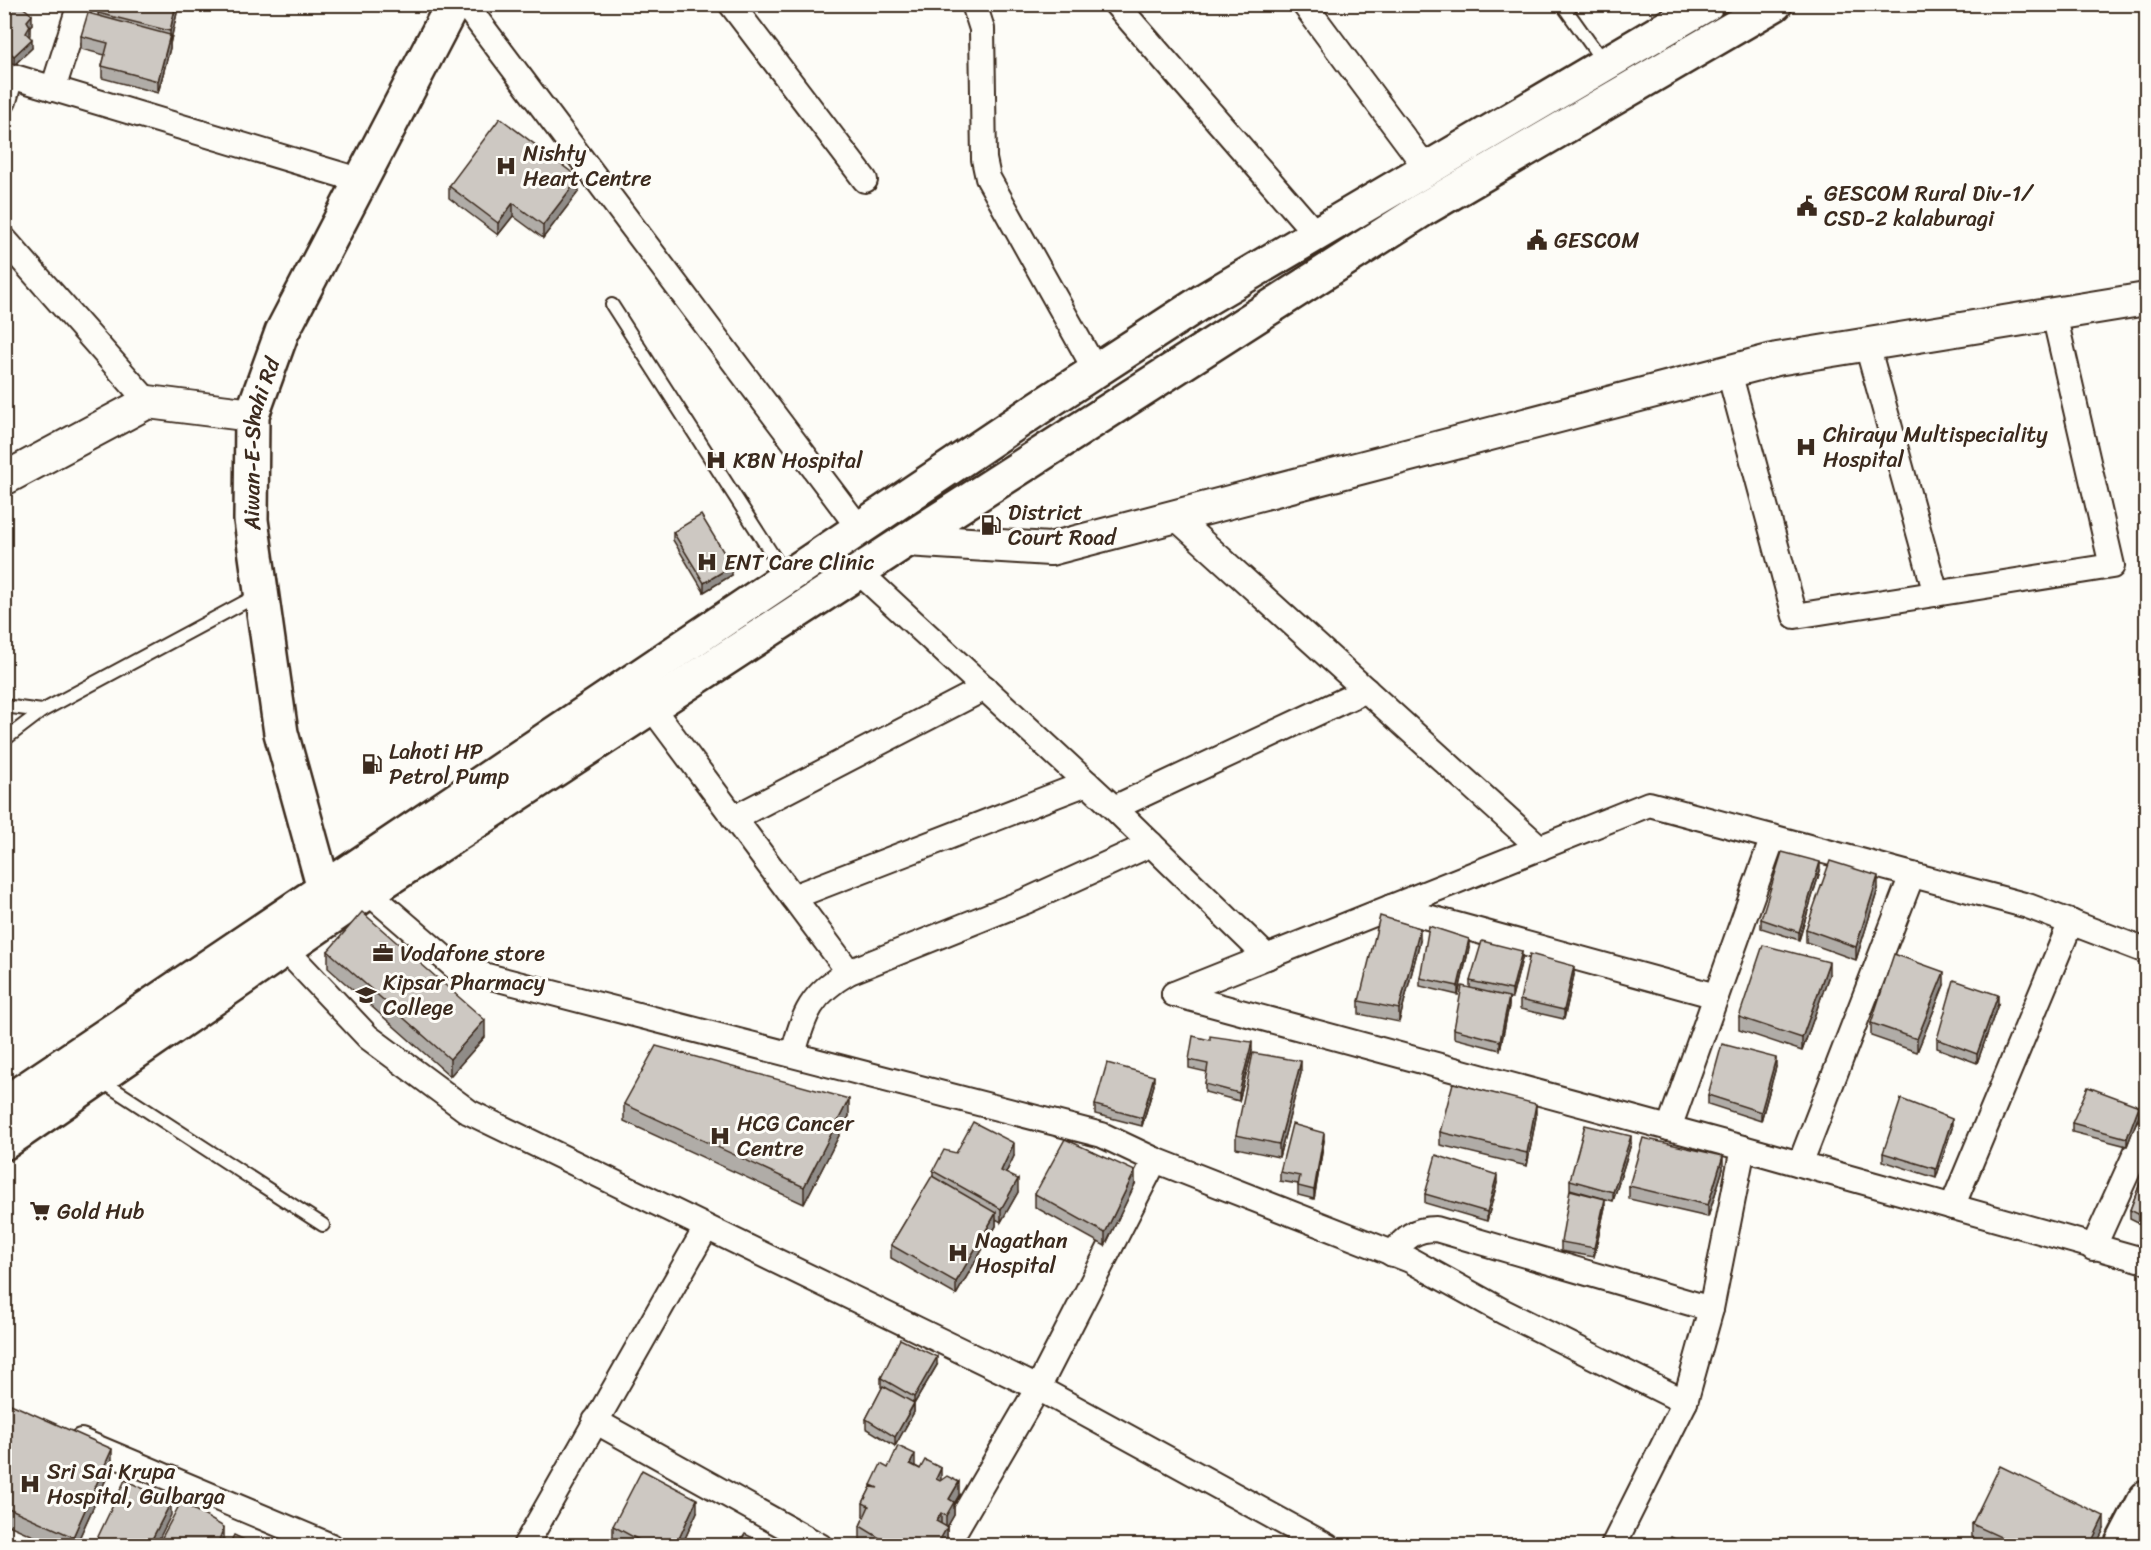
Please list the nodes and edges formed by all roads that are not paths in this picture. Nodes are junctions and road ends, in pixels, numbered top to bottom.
1 (80, 4) edge
2 (453, 4) edge
3 (465, 4) edge
4 (731, 4) edge
5 (974, 4) edge
6 (1116, 4) edge
7 (1304, 4) edge
8 (1562, 4) edge
9 (1707, 4) edge
10 (1775, 4) edge
11 (1605, 64) junction
12 (8, 73) edge
13 (53, 89) junction
14 (4, 101) edge
15 (1427, 169) junction
16 (865, 180) dead end
17 (362, 181) junction
18 (1315, 233) junction
19 (4, 239) edge
20 (2146, 299) edge
21 (612, 304) dead end
22 (2054, 314) junction
23 (1867, 345) junction
24 (1096, 370) junction
25 (1729, 372) junction
26 (148, 402) junction
27 (252, 415) junction
28 (4, 479) edge
29 (1174, 516) junction
30 (859, 528) junction
31 (907, 540) junction
32 (859, 572) junction
33 (786, 577) junction
34 (260, 594) junction
35 (1936, 594) junction
36 (985, 688) junction
37 (1366, 690) junction
38 (4, 705) edge
39 (652, 708) junction
40 (42, 711) junction
41 (4, 740) edge
42 (1087, 783) junction
43 (1114, 808) junction
44 (734, 818) junction
45 (1773, 837) junction
46 (1151, 844) junction
47 (1540, 848) junction
48 (1912, 875) junction
49 (368, 892) junction
50 (793, 897) junction
51 (328, 903) junction
52 (1391, 907) junction
53 (2071, 922) junction
54 (286, 950) junction
55 (2146, 951) edge
56 (1267, 957) junction
57 (849, 972) junction
58 (1716, 996) junction
59 (793, 1054) junction
60 (99, 1079) junction
61 (4, 1104) edge
62 (1669, 1128) junction
63 (2146, 1131) edge
64 (4, 1143) edge
65 (1743, 1148) junction
66 (1155, 1160) junction
67 (1800, 1164) junction
68 (1952, 1207) junction
69 (323, 1225) dead end
70 (706, 1228) junction
71 (2093, 1248) junction
72 (1392, 1254) junction
73 (2146, 1261) edge
74 (1711, 1309) junction
75 (1038, 1388) junction
76 (1685, 1402) junction
77 (595, 1421) junction
78 (59, 1431) edge
79 (2146, 1498) edge
80 (331, 1545) edge
81 (525, 1545) edge
82 (820, 1545) edge
83 (946, 1545) edge
84 (1327, 1545) edge
85 (1613, 1545) edge
86 (2121, 1545) edge

1 - 13 street
2 - 17 main road, Aiwan-E-Shahi Rd
3 - 30 street
4 - 16 street
5 - 24 street
6 - 18 street
7 - 15 street
8 - 11 lane
9 - 11 main road
10 - 31 main road
11 - 15 main road
12 - 13 street
12 - 14 street
13 - 17 street
15 - 18 main road
17 - 27 main road, Aiwan-E-Shahi Rd
18 - 24 main road
19 - 26 street
20 - 22 street
21 - 33 lane
22 - 23 street
22 - 35 street
23 - 25 street
23 - 35 street
24 - 30 main road
25 - 29 street
25 - 35 street
26 - 27 street
26 - 28 street
27 - 34 main road, Aiwan-E-Shahi Rd
29 - 31 street
29 - 37 street
30 - 33 main road
31 - 32 main road
32 - 36 street
32 - 39 main road
33 - 51 main road
34 - 40 lane
34 - 51 main road, Aiwan-E-Shahi Rd
36 - 42 street
36 - 44 street
37 - 43 street
37 - 47 street
38 - 40 lane
39 - 44 street
39 - 49 main road
40 - 41 lane
42 - 43 street
42 - 50 street
43 - 46 street
44 - 50 street
45 - 47 street
45 - 48 street
45 - 58 street
46 - 56 street
46 - 57 street
47 - 52 street
48 - 53 street
48 - 67 street
49 - 51 main road
49 - 59 street
50 - 57 street
51 - 54 main road
51 - 61 main road
52 - 56 street
52 - 58 street
53 - 55 street
53 - 68 street
54 - 60 main road
54 - 70 street
56 - 62 street
57 - 59 street
58 - 62 street
59 - 66 street
60 - 64 main road
60 - 69 lane
62 - 65 street
63 - 71 street
65 - 67 street
65 - 74 street
66 - 72 street
66 - 75 street
67 - 68 street
68 - 71 street
70 - 75 street
70 - 77 street
71 - 73 street
72 - 74 street
72 - 76 street
74 - 76 street
75 - 83 street
75 - 84 street
76 - 85 street
77 - 81 street
77 - 82 street
78 - 80 street
79 - 86 main road

